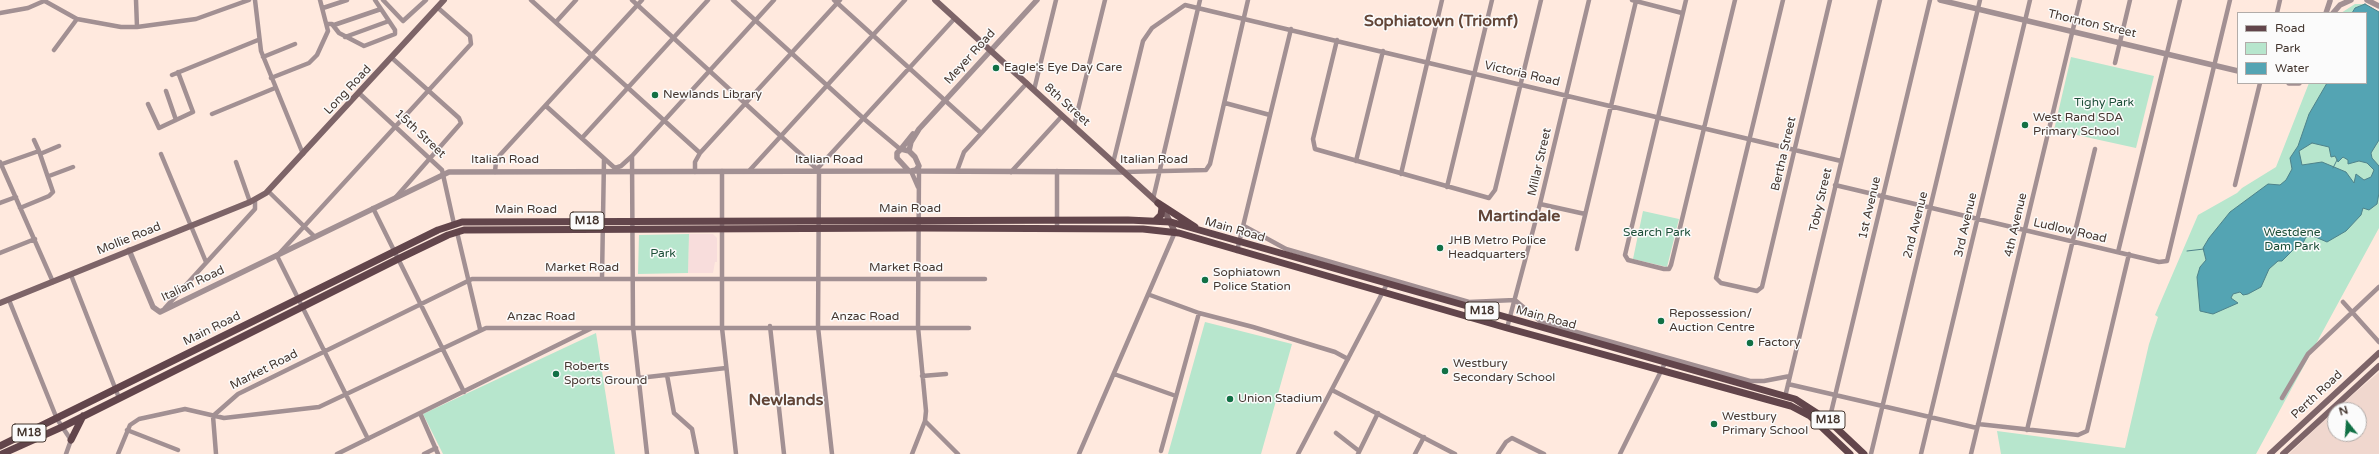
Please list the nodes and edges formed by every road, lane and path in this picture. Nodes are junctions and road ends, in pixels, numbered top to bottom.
1 (136, 0) edge
2 (249, 0) edge
3 (254, 0) edge
4 (320, 0) edge
5 (347, 0) edge
6 (375, 0) edge
7 (383, 0) edge
8 (426, 0) edge
9 (444, 0) edge
10 (531, 0) edge
11 (576, 0) edge
12 (632, 0) edge
13 (642, 0) edge
14 (708, 0) edge
15 (733, 0) edge
16 (774, 0) edge
17 (905, 0) edge
18 (935, 0) edge
19 (1037, 0) edge
20 (1056, 0) edge
21 (1105, 0) edge
22 (1200, 0) edge
23 (1248, 0) edge
24 (1442, 0) edge
25 (1492, 0) edge
26 (1541, 0) edge
27 (1589, 0) edge
28 (1634, 0) edge
29 (1686, 0) edge
30 (1735, 0) edge
31 (1783, 0) edge
32 (1830, 0) edge
33 (1880, 0) edge
34 (1930, 0) edge
35 (1940, 0) edge
36 (1980, 0) edge
37 (2030, 0) edge
38 (2080, 0) edge
39 (2130, 0) edge
40 (2180, 0) edge
41 (2230, 0) edge
42 (2280, 0) edge
43 (2330, 0) edge
44 (2350, 0) edge
45 (2367, 0) edge
46 (43, 1) edge
47 (837, 1) edge
48 (638, 5) junction
49 (2379, 6) edge
50 (438, 7) junction
51 (323, 8) junction
52 (1198, 8) junction
53 (380, 9) junction
54 (1978, 9) junction
55 (2277, 12) edge
56 (2326, 12) edge
57 (2332, 12) edge
58 (2333, 12) edge
59 (0, 13) edge
60 (1682, 13) junction
61 (955, 18) junction
62 (77, 19) junction
63 (1244, 19) junction
64 (756, 20) junction
65 (2025, 20) junction
66 (389, 21) junction
67 (556, 22) junction
68 (327, 24) junction
69 (334, 26) junction
70 (137, 27) junction
71 (1291, 30) junction
72 (2072, 31) junction
73 (872, 35) junction
74 (345, 37) junction
75 (673, 37) junction
76 (258, 40) junction
77 (1337, 40) junction
78 (2120, 42) junction
79 (295, 44) dead end
80 (54, 50) dead end
81 (991, 51) junction
82 (1383, 51) junction
83 (791, 53) junction
84 (2167, 54) junction
85 (592, 55) junction
86 (263, 57) junction
87 (392, 58) junction
88 (1428, 62) junction
89 (2115, 64) dead end
90 (2214, 65) junction
91 (909, 68) junction
92 (709, 70) junction
93 (2237, 71) edge
94 (178, 72) junction
95 (1474, 73) junction
96 (172, 75) dead end
97 (271, 78) junction
98 (1027, 84) junction
99 (1520, 84) junction
100 (2260, 84) edge
101 (827, 86) junction
102 (275, 88) junction
103 (628, 88) junction
104 (427, 90) junction
105 (1034, 90) junction
106 (166, 91) dead end
107 (360, 94) junction
108 (1566, 95) junction
109 (945, 101) junction
110 (745, 103) junction
111 (1225, 103) junction
112 (148, 104) dead end
113 (546, 106) junction
114 (1611, 106) junction
115 (212, 114) dead end
116 (1270, 115) junction
117 (1062, 116) junction
118 (1658, 116) junction
119 (863, 118) junction
120 (176, 120) junction
121 (663, 120) junction
122 (395, 126) junction
123 (1074, 126) junction
124 (1704, 127) junction
125 (919, 129) junction
126 (981, 133) junction
127 (781, 136) junction
128 (582, 138) junction
129 (1749, 138) junction
130 (34, 140) dead end
131 (59, 146) dead end
132 (1795, 149) junction
133 (2095, 149) dead end
134 (909, 151) junction
135 (39, 152) junction
136 (899, 152) junction
137 (161, 154) dead end
138 (303, 154) junction
139 (700, 154) junction
140 (632, 156) junction
141 (431, 159) junction
142 (604, 159) junction
143 (1356, 161) junction
144 (1841, 161) junction
145 (236, 162) dead end
146 (1, 163) edge
147 (1114, 163) junction
148 (74, 167) dead end
149 (915, 169) junction
150 (616, 170) junction
151 (818, 170) junction
152 (603, 171) junction
153 (633, 171) junction
154 (722, 171) junction
155 (749, 171) junction
156 (886, 171) junction
157 (957, 171) junction
158 (1057, 171) junction
159 (495, 172) junction
160 (695, 172) junction
161 (941, 172) junction
162 (1012, 172) junction
163 (1123, 172) junction
164 (1160, 172) junction
165 (444, 173) junction
166 (1401, 174) junction
167 (49, 176) junction
168 (1835, 185) junction
169 (2236, 185) dead end
170 (1447, 187) junction
171 (267, 192) junction
172 (919, 195) junction
173 (1883, 196) junction
174 (16, 197) junction
175 (395, 197) junction
176 (253, 200) junction
177 (0, 203) edge
178 (1158, 203) junction
179 (1540, 204) junction
180 (20, 208) junction
181 (373, 208) junction
182 (1930, 208) junction
183 (1585, 214) junction
184 (1978, 219) junction
185 (722, 220) junction
186 (819, 220) junction
187 (602, 221) junction
188 (634, 221) junction
189 (1057, 221) junction
190 (1155, 221) junction
191 (1171, 222) junction
192 (454, 224) junction
193 (919, 224) junction
194 (191, 225) junction
195 (1244, 226) junction
196 (304, 227) junction
197 (602, 229) junction
198 (634, 229) junction
199 (819, 229) junction
200 (1058, 229) junction
201 (722, 230) junction
202 (1199, 230) junction
203 (2025, 230) junction
204 (457, 232) junction
205 (1175, 232) junction
206 (315, 237) junction
207 (35, 239) junction
208 (2072, 242) junction
209 (1239, 243) junction
210 (1577, 249) dead end
211 (129, 250) junction
212 (1237, 251) junction
213 (394, 252) junction
214 (2118, 252) junction
215 (0, 253) edge
216 (2129, 254) junction
217 (277, 256) junction
218 (398, 259) junction
219 (206, 262) junction
220 (70, 275) junction
221 (602, 278) junction
222 (633, 278) junction
223 (722, 278) junction
224 (819, 278) junction
225 (985, 278) dead end
226 (918, 279) junction
227 (468, 280) junction
228 (53, 282) junction
229 (1387, 284) junction
230 (2379, 287) edge
231 (1383, 292) junction
232 (180, 293) junction
233 (1150, 295) junction
234 (299, 298) junction
235 (9, 300) junction
236 (1515, 300) junction
237 (2343, 302) dead end
238 (0, 303) edge
239 (181, 303) junction
240 (420, 303) junction
241 (304, 307) junction
242 (160, 311) junction
243 (2352, 312) junction
244 (1199, 313) junction
245 (1509, 319) junction
246 (770, 326) junction
247 (594, 327) junction
248 (633, 327) junction
249 (818, 327) junction
250 (918, 327) junction
251 (722, 328) junction
252 (969, 328) dead end
253 (1507, 328) junction
254 (480, 329) junction
255 (2379, 342) edge
256 (441, 348) junction
257 (324, 351) junction
258 (2379, 353) edge
259 (1348, 359) junction
260 (1665, 363) junction
261 (2379, 366) edge
262 (726, 368) junction
263 (1662, 370) junction
264 (946, 374) dead end
265 (1114, 374) junction
266 (667, 375) junction
267 (922, 376) junction
268 (1790, 376) junction
269 (639, 378) junction
270 (1788, 384) junction
271 (116, 389) junction
272 (1332, 390) junction
273 (464, 392) junction
274 (1835, 394) junction
275 (347, 396) junction
276 (1176, 396) junction
277 (1785, 396) junction
278 (119, 398) junction
279 (2282, 398) dead end
280 (1783, 404) junction
281 (1883, 406) junction
282 (420, 413) junction
283 (1378, 413) junction
284 (84, 416) junction
285 (214, 416) junction
286 (1930, 417) junction
287 (57, 419) junction
288 (925, 421) junction
289 (1829, 421) junction
290 (1977, 426) junction
291 (62, 427) junction
292 (127, 430) junction
293 (2028, 430) junction
294 (1336, 433) dead end
295 (1424, 437) junction
296 (368, 439) junction
297 (71, 440) junction
298 (0, 446) edge
299 (436, 448) junction
300 (178, 450) dead end
301 (1161, 451) dead end
302 (1359, 453) edge
303 (2, 454) edge
304 (66, 454) edge
305 (118, 454) edge
306 (216, 454) edge
307 (337, 454) edge
308 (424, 454) edge
309 (438, 454) edge
310 (647, 454) edge
311 (697, 454) edge
312 (736, 454) edge
313 (784, 454) edge
314 (832, 454) edge
315 (912, 454) edge
316 (958, 454) edge
317 (1079, 454) edge
318 (1298, 454) edge
319 (1415, 454) edge
320 (1455, 454) edge
321 (1498, 454) edge
322 (1544, 454) edge
323 (1620, 454) edge
324 (1850, 454) edge
325 (1864, 454) edge
326 (1871, 454) edge
327 (1921, 454) edge
328 (1971, 454) edge
329 (2270, 454) edge
330 (2283, 454) edge

1 - 70 street
2 - 70 street
3 - 76 street
4 - 51 street
5 - 51 street
6 - 53 street
7 - 8 street
9 - 50 main road, Long Road
10 - 67 street
11 - 67 street
12 - 48 street
13 - 48 street
14 - 75 street
15 - 64 street
16 - 64 street
17 - 73 street
18 - 61 main road, 8th Street
19 - 81 street, Meyer Road
20 - 105 street
21 - 123 street
22 - 52 street
23 - 63 street
24 - 88 street
25 - 95 street
26 - 99 street
27 - 108 street, Millar Street
28 - 60 street
28 - 114 street
29 - 60 street
30 - 124 street
31 - 129 street
32 - 132 street, Bertha Street
33 - 144 street, Toby Street
34 - 173 street, 1st Avenue
35 - 54 street, Thornton Street
36 - 54 street, 2nd Avenue
37 - 65 street, 3rd Avenue
38 - 72 street, 4th Avenue
39 - 78 street
40 - 84 street
41 - 90 street
42 - 55 street
43 - 56 street
43 - 57 street
44 - 58 street
45 - 49 street
46 - 59 street
46 - 62 street
47 - 73 street
47 - 83 street
48 - 75 street
48 - 85 street
50 - 87 main road, Long Road
50 - 104 street
51 - 68 street
52 - 63 street, Victoria Road
52 - 147 street, Victoria Road
52 - 164 street
53 - 66 street
53 - 69 street
54 - 65 street, Thornton Street
54 - 182 street, 2nd Avenue
60 - 118 street
61 - 81 main road, 8th Street
61 - 91 street
62 - 70 street
62 - 80 street
63 - 71 street, Victoria Road
63 - 111 street
64 - 83 street
64 - 92 street
65 - 72 street, Thornton Street
65 - 184 street, 3rd Avenue
66 - 74 street
66 - 74 street
67 - 85 street
68 - 69 street
68 - 97 street
69 - 74 street
71 - 77 street, Victoria Road
71 - 116 street
72 - 78 street, Thornton Street
72 - 203 street, 4th Avenue
73 - 91 street
73 - 101 street
75 - 92 street
75 - 103 street
76 - 86 street
76 - 94 street
77 - 82 street, Victoria Road
77 - 143 street
78 - 84 street, Thornton Street
78 - 89 street
79 - 86 street
81 - 98 main road, 8th Street
81 - 109 street, Meyer Road
82 - 88 street, Victoria Road
82 - 143 street
83 - 101 street
83 - 110 street
84 - 90 street, Thornton Street
84 - 214 street
85 - 103 street
85 - 113 street
86 - 97 street
87 - 104 street
87 - 107 main road, Long Road
88 - 95 street, Victoria Road
88 - 166 street
90 - 93 street, Thornton Street
90 - 216 street, Ludlow Road
91 - 109 street
91 - 119 street
92 - 110 street
92 - 121 street
94 - 96 street
94 - 120 street
95 - 99 street, Victoria Road
95 - 170 street
97 - 102 street
98 - 105 main road, 8th Street
98 - 126 street
99 - 108 street, Victoria Road
99 - 170 street
100 - 169 street
101 - 119 street
101 - 127 street
102 - 115 street
102 - 138 street
103 - 121 street
103 - 128 street
104 - 122 street
104 - 141 street
105 - 117 main road, 8th Street
106 - 120 street
107 - 122 street, 15th Street
107 - 138 main road, Long Road
108 - 114 street, Victoria Road
108 - 179 street, Millar Street
109 - 125 street, Meyer Road
109 - 126 street
110 - 127 street
110 - 139 street
111 - 116 street
111 - 164 street, Italian Road
112 - 120 street
113 - 128 street
113 - 159 street
114 - 118 street, Victoria Road
114 - 183 street
116 - 195 street
117 - 123 main road, 8th Street
117 - 162 street
118 - 124 street, Victoria Road
118 - 124 street
119 - 136 street
119 - 151 street
121 - 139 street
121 - 140 street
122 - 141 street, 15th Street
122 - 196 street
123 - 147 main road, 8th Street
124 - 129 street, Victoria Road
125 - 134 street, Meyer Road
125 - 136 street, Meyer Road
126 - 157 street
127 - 151 street
127 - 155 street
128 - 142 street
129 - 132 street, Victoria Road
129 - 132 street, Bertha Street
130 - 135 street
131 - 135 street
132 - 144 street, Victoria Road
133 - 208 street
134 - 136 street
134 - 149 street
135 - 146 street
135 - 167 street
136 - 149 street
136 - 156 street
137 - 194 street
138 - 171 main road, Long Road
139 - 160 street
140 - 150 street
140 - 153 street
141 - 165 street, 15th Street
141 - 175 street
142 - 150 street
142 - 152 street
143 - 166 street
144 - 168 street, Toby Street
145 - 176 street
146 - 174 street
147 - 163 main road, 8th Street
148 - 167 street
149 - 156 street, Italian Road
149 - 161 street, Italian Road
149 - 161 street, Italian Road
149 - 172 street
149 - 172 street
150 - 152 street, Italian Road
150 - 153 street, Italian Road
151 - 155 street, Italian Road
151 - 156 street, Italian Road
151 - 186 street
152 - 159 street, Italian Road
152 - 187 street
153 - 160 street, Italian Road
153 - 188 street
154 - 155 street, Italian Road
154 - 160 street, Italian Road
154 - 185 street
157 - 161 street, Italian Road
157 - 162 street, Italian Road
158 - 162 street, Italian Road
158 - 163 street, Italian Road
158 - 189 street
159 - 165 street, Italian Road
163 - 164 street, Italian Road
163 - 178 main road, 8th Street
164 - 178 street
165 - 175 street, Italian Road
165 - 192 street, 15th Street
166 - 170 street
167 - 180 street
168 - 173 street, Ludlow Road
168 - 268 street, Toby Street
171 - 176 main road, Mollie Road
171 - 196 street
172 - 193 street
173 - 182 street, Ludlow Road
173 - 274 street, 1st Avenue
174 - 177 street
174 - 180 street
175 - 181 street, Italian Road
176 - 194 main road, Mollie Road
176 - 219 street
178 - 190 main road
178 - 191 main road, 8th Street
178 - 202 main road
179 - 183 street
179 - 236 street, Millar Street
180 - 207 street
181 - 206 street, Italian Road
181 - 213 street
182 - 184 street, Ludlow Road
182 - 281 street, 2nd Avenue
183 - 210 street
184 - 203 street, Ludlow Road
184 - 286 street, 3rd Avenue
185 - 186 main road, Main Road / M18
185 - 188 main road, Main Road / M18
185 - 201 street
186 - 193 main road, Main Road / M18
186 - 199 street
187 - 188 main road, Main Road / M18
187 - 192 main road, Main Road / M18
187 - 197 street
188 - 198 street
189 - 190 main road, Main Road / M18
189 - 193 main road, Main Road / M18
189 - 200 street
190 - 191 main road, Main Road / M18
191 - 202 main road, Main Road / M18
191 - 205 main road, 8th Street
192 - 213 main road, Main Road / M18
193 - 199 main road, Main Road / M18
193 - 200 main road, Main Road / M18
193 - 226 street
194 - 211 main road, Mollie Road
194 - 219 street
195 - 209 street
195 - 236 street, Main Road
196 - 206 street
196 - 217 street
197 - 198 main road, Main Road / M18
197 - 204 main road, Main Road / M18
197 - 221 street
198 - 201 main road, Main Road / M18
198 - 222 street
199 - 201 main road, Main Road / M18
199 - 224 street
200 - 205 main road, Main Road / M18
201 - 223 street
202 - 209 main road, Main Road / M18
203 - 208 street, Ludlow Road
203 - 290 street, 4th Avenue
204 - 218 main road, Main Road / M18
204 - 227 street
205 - 212 main road, Main Road / M18
205 - 233 street
206 - 217 street, Italian Road
207 - 215 street
207 - 228 street
208 - 214 street, Ludlow Road
208 - 293 street
209 - 212 street
209 - 229 main road, Main Road / M18
211 - 220 main road, Mollie Road
211 - 242 street
212 - 231 main road, Main Road / M18
213 - 218 street
213 - 234 main road, Main Road / M18
214 - 216 street, Ludlow Road
216 - 293 street
217 - 234 street
217 - 239 street, Italian Road
218 - 240 street
218 - 241 main road, Main Road / M18
219 - 232 street
220 - 228 main road, Mollie Road
220 - 271 street
221 - 222 street, Market Road
221 - 227 street, Market Road
222 - 223 street, Market Road
222 - 248 street
223 - 224 street, Market Road
223 - 251 street
224 - 226 street, Market Road
224 - 249 street
225 - 226 street, Market Road
226 - 250 street
227 - 240 street, Market Road
227 - 254 street
228 - 235 main road, Mollie Road
229 - 231 street
229 - 245 main road, Main Road / M18
230 - 243 street
231 - 253 main road, Main Road / M18
231 - 259 street
232 - 239 street
232 - 242 street
233 - 244 street
233 - 265 street
234 - 241 street
234 - 271 main road, Main Road / M18
235 - 238 main road, Mollie Road
235 - 287 street
236 - 245 street, Millar Street
236 - 268 street, Main Road
237 - 243 street
239 - 242 street, Italian Road
240 - 256 street
240 - 257 street, Market Road
241 - 257 street
241 - 278 main road, Main Road / M18
243 - 255 street
243 - 279 street
244 - 259 street
244 - 276 street
245 - 253 street, Millar Street
245 - 260 main road, Main Road / M18
246 - 249 street, Anzac Road
246 - 251 street, Anzac Road
246 - 313 street
247 - 248 street, Anzac Road
247 - 254 street, Anzac Road
247 - 273 street
248 - 251 street, Anzac Road
248 - 269 street
249 - 250 street, Anzac Road
249 - 314 street
250 - 252 street, Anzac Road
250 - 267 street
251 - 262 street
253 - 263 main road, Main Road / M18
254 - 256 street, Anzac Road
256 - 273 street
256 - 275 street, Anzac Road
257 - 275 street
257 - 285 street, Market Road
258 - 329 main road, Perth Road
259 - 272 street
260 - 263 street
260 - 277 main road, Main Road / M18
261 - 330 main road, Perth Road
262 - 266 street
262 - 312 street
263 - 280 main road, Main Road / M18
263 - 323 street
264 - 267 street
265 - 276 street
265 - 317 street
266 - 269 street
266 - 311 street
267 - 288 street
268 - 270 street, Toby Street
269 - 310 street
270 - 274 street
270 - 277 street, Toby Street
271 - 278 street
271 - 287 main road, Main Road / M18
272 - 283 street
272 - 318 street
273 - 282 street
274 - 281 street
274 - 289 street, 1st Avenue
275 - 285 street, Anzac Road
275 - 296 street
276 - 301 street
277 - 280 street, Toby Street
277 - 289 main road, M18
278 - 284 main road, Main Road / M18
280 - 324 main road, M18
281 - 286 street
281 - 326 street, 2nd Avenue
282 - 296 street
282 - 299 street
283 - 295 street
283 - 302 street
284 - 291 main road, Main Road / M18
284 - 297 main road
285 - 292 street, Anzac Road
285 - 306 street
286 - 290 street
286 - 327 street, 3rd Avenue
287 - 291 street
287 - 298 main road, M18
288 - 315 street
288 - 316 street
289 - 325 main road, M18
290 - 293 street
290 - 328 street, 4th Avenue
291 - 297 street
291 - 303 main road, M18
292 - 300 street
292 - 305 street
294 - 302 street
295 - 319 street
295 - 320 street
296 - 307 street
297 - 304 street
299 - 308 street
299 - 309 street
321 - 322 street

